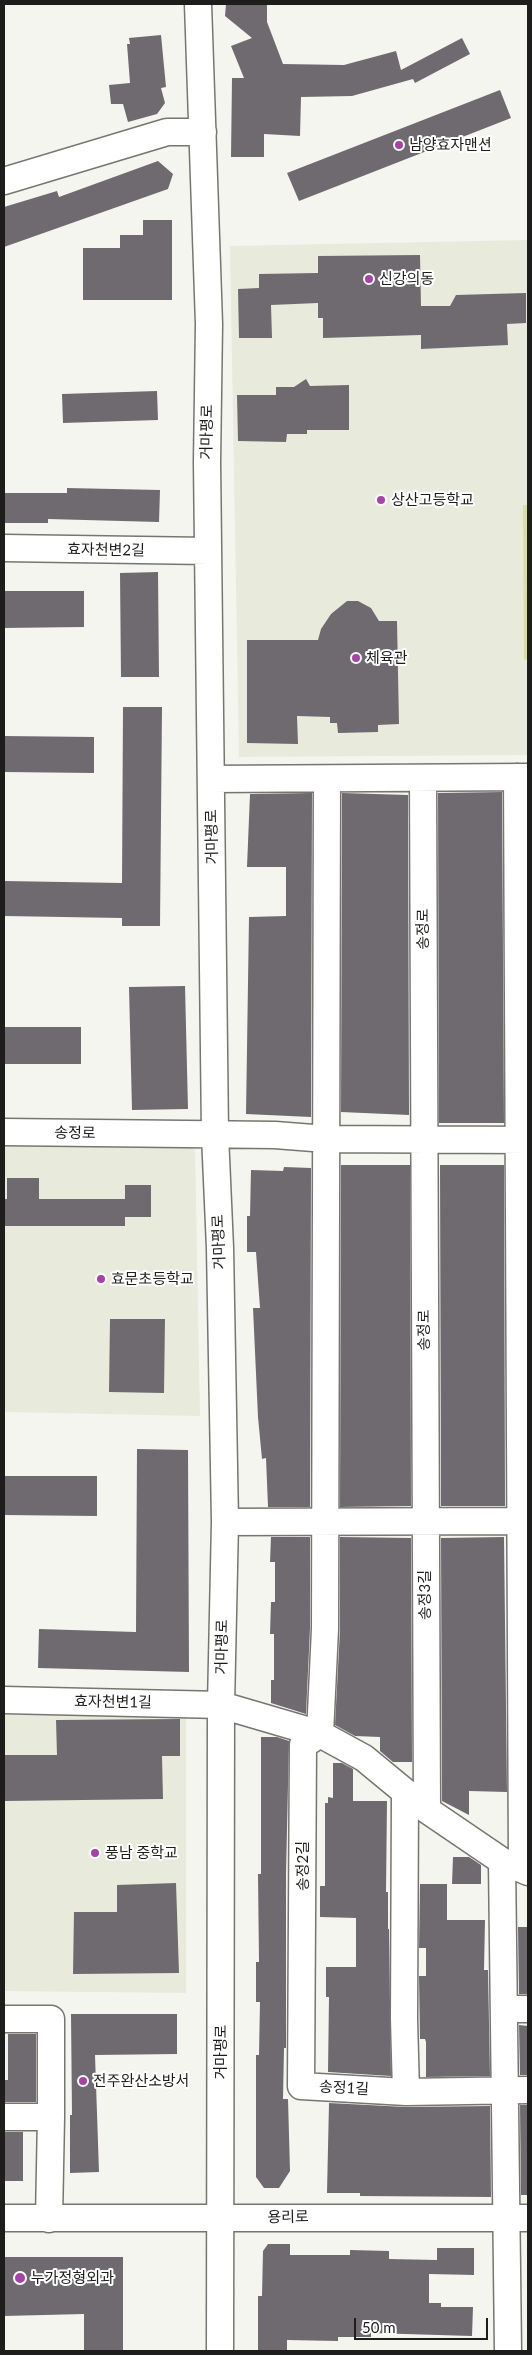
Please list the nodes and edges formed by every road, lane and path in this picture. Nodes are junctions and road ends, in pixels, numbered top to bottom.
1 (198, 4) edge
2 (203, 132) junction
3 (4, 181) edge
4 (4, 548) edge
5 (208, 551) junction
6 (523, 777) edge
7 (211, 778) junction
8 (423, 778) junction
9 (327, 779) junction
10 (4, 1132) edge
11 (216, 1135) junction
12 (326, 1139) junction
13 (424, 1139) junction
14 (524, 1140) edge
15 (326, 1520) junction
16 (425, 1520) junction
17 (524, 1520) edge
18 (225, 1522) junction
19 (4, 1700) edge
20 (221, 1705) junction
21 (320, 1734) junction
22 (405, 1794) junction
23 (427, 1810) junction
24 (517, 1868) edge
25 (302, 2006) joint
26 (516, 2009) edge
27 (4, 2019) edge
28 (517, 2090) edge
29 (406, 2092) junction
30 (4, 2117) edge
31 (50, 2117) junction
32 (4, 2218) edge
33 (220, 2218) junction
34 (518, 2218) edge
35 (49, 2219) junction
36 (220, 2351) edge
37 (508, 2351) edge

1 - 2 street, 거마평로
2 - 3 street
2 - 5 street, 거마평로
4 - 5 street, 효자천변2길
5 - 7 street, 거마평로
6 - 8 street
6 - 14 street
7 - 9 street
7 - 11 street, 거마평로
8 - 9 street
8 - 13 street, 송정로
9 - 12 street
10 - 11 street, 송정로
11 - 12 street, 송정로
11 - 18 street, 거마평로
12 - 13 street, 송정로
12 - 15 street
13 - 14 street, 송정로
13 - 16 street, 송정로
14 - 17 street
15 - 16 street
15 - 18 street
15 - 21 street
16 - 17 street
16 - 23 street, 송정3길
17 - 24 street
18 - 20 street, 거마평로
19 - 20 street, 효자천변1길
20 - 21 street
20 - 33 street, 거마평로
21 - 22 street
21 - 25 street, 송정2길
22 - 23 street
22 - 29 street
23 - 24 street
24 - 26 street
25 - 29 street, 송정1길
26 - 28 street
27 - 31 street
28 - 29 street, 송정1길
28 - 34 street
30 - 31 street
31 - 35 street
32 - 35 street, 용리로
33 - 34 street, 용리로
33 - 35 street, 용리로
33 - 36 street, 거마평로
34 - 37 street

